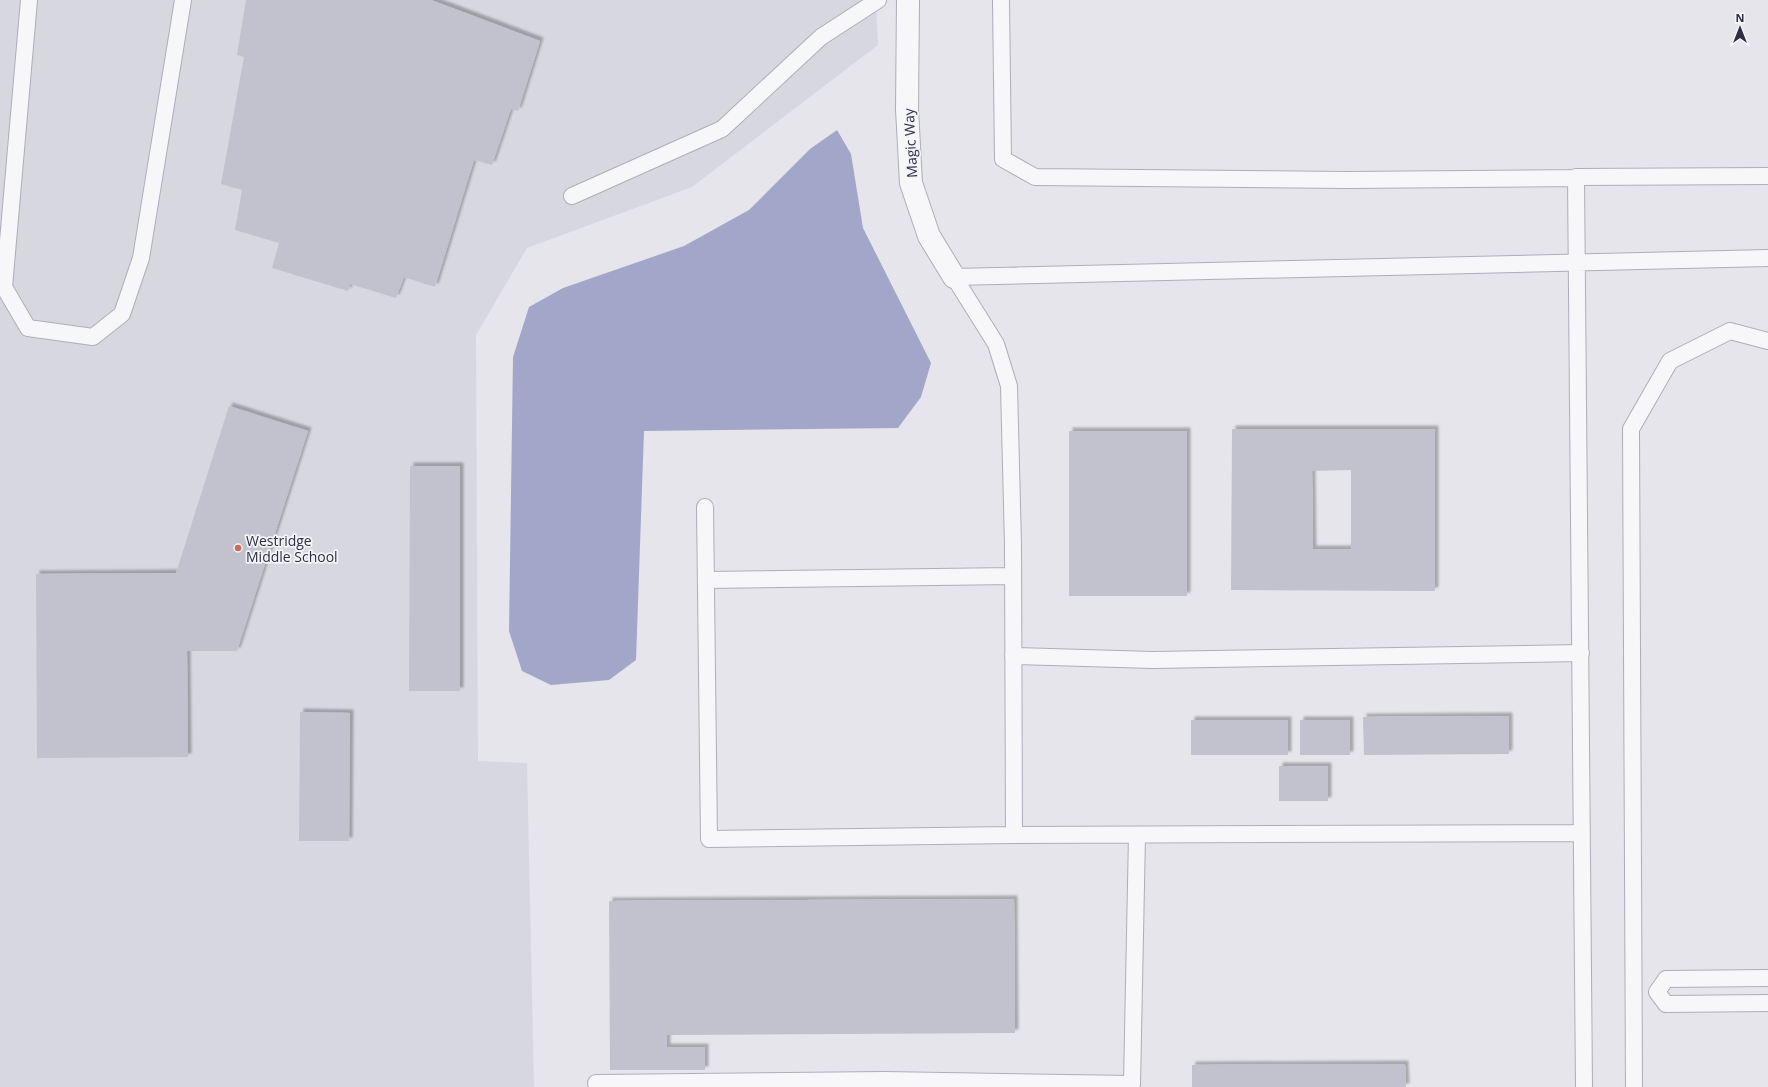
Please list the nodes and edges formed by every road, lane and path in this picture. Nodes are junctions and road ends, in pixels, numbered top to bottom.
1 (29, 0) edge
2 (183, 0) edge
3 (878, 0) edge
4 (908, 0) edge
5 (1001, 0) edge
6 (1768, 176) edge
7 (1576, 178) junction
8 (572, 196) dead end
9 (1768, 258) edge
10 (1577, 263) junction
11 (954, 277) junction
12 (1768, 341) edge
13 (705, 506) dead end
14 (1013, 576) junction
15 (706, 580) junction
16 (1581, 654) junction
17 (1013, 656) junction
18 (1581, 833) junction
19 (1014, 835) junction
20 (1137, 835) junction
21 (1768, 978) edge
22 (1634, 992) junction
23 (1657, 992) junction
24 (1768, 1003) edge
25 (596, 1083) dead end
26 (797, 1084) edge
27 (884, 1084) edge
28 (692, 1085) edge
29 (1584, 1087) edge
30 (1634, 1087) edge

1 - 2 lane
3 - 8 lane
4 - 11 street, Magic Way
5 - 7 lane
6 - 7 lane
7 - 10 lane
9 - 10 lane
10 - 11 lane
10 - 16 lane
11 - 14 lane
12 - 22 lane
13 - 15 lane
14 - 15 lane
14 - 17 lane
15 - 19 lane
16 - 17 lane
16 - 18 lane
17 - 19 lane
18 - 20 lane
18 - 29 lane
19 - 20 lane
20 - 27 lane
21 - 23 lane
22 - 23 lane
22 - 30 lane
23 - 24 lane
25 - 28 lane
26 - 27 lane
26 - 28 lane

